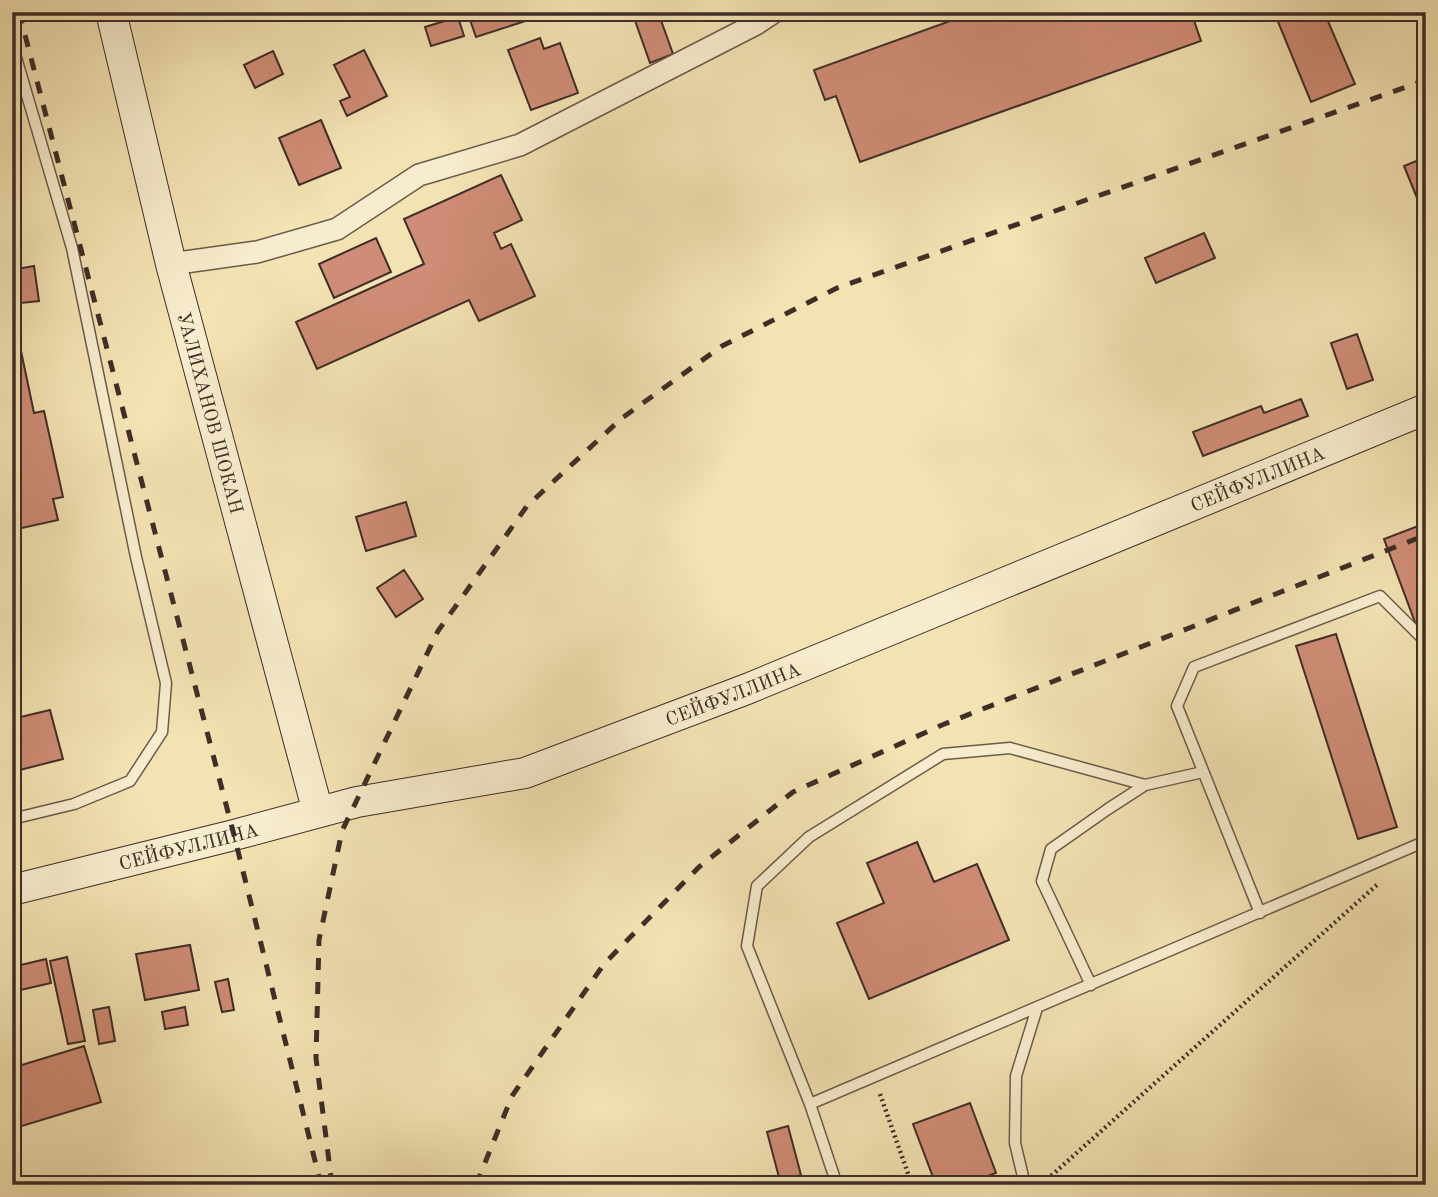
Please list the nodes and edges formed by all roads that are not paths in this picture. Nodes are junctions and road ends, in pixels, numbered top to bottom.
1 (111, 12) edge
2 (774, 12) edge
3 (12, 44) edge
4 (171, 264) junction
5 (1426, 409) edge
6 (1426, 642) edge
7 (1203, 772) junction
8 (1145, 785) junction
9 (318, 812) junction
10 (12, 819) edge
11 (1425, 843) edge
12 (12, 890) edge
13 (1260, 913) junction
14 (1091, 985) junction
15 (1037, 1008) junction
16 (810, 1104) junction
17 (837, 1185) edge
18 (1025, 1185) edge

1 - 4 main road, УАЛИХАНОВ ШОКАН
2 - 4 street
3 - 10 lane
4 - 9 main road, УАЛИХАНОВ ШОКАН
5 - 9 main road, СЕЙФУЛЛИНА
6 - 7 lane
7 - 8 lane
7 - 13 lane
8 - 14 lane
8 - 16 lane
9 - 12 main road, СЕЙФУЛЛИНА
11 - 13 lane
13 - 14 lane
14 - 15 lane
15 - 16 lane
15 - 18 lane
16 - 17 lane

